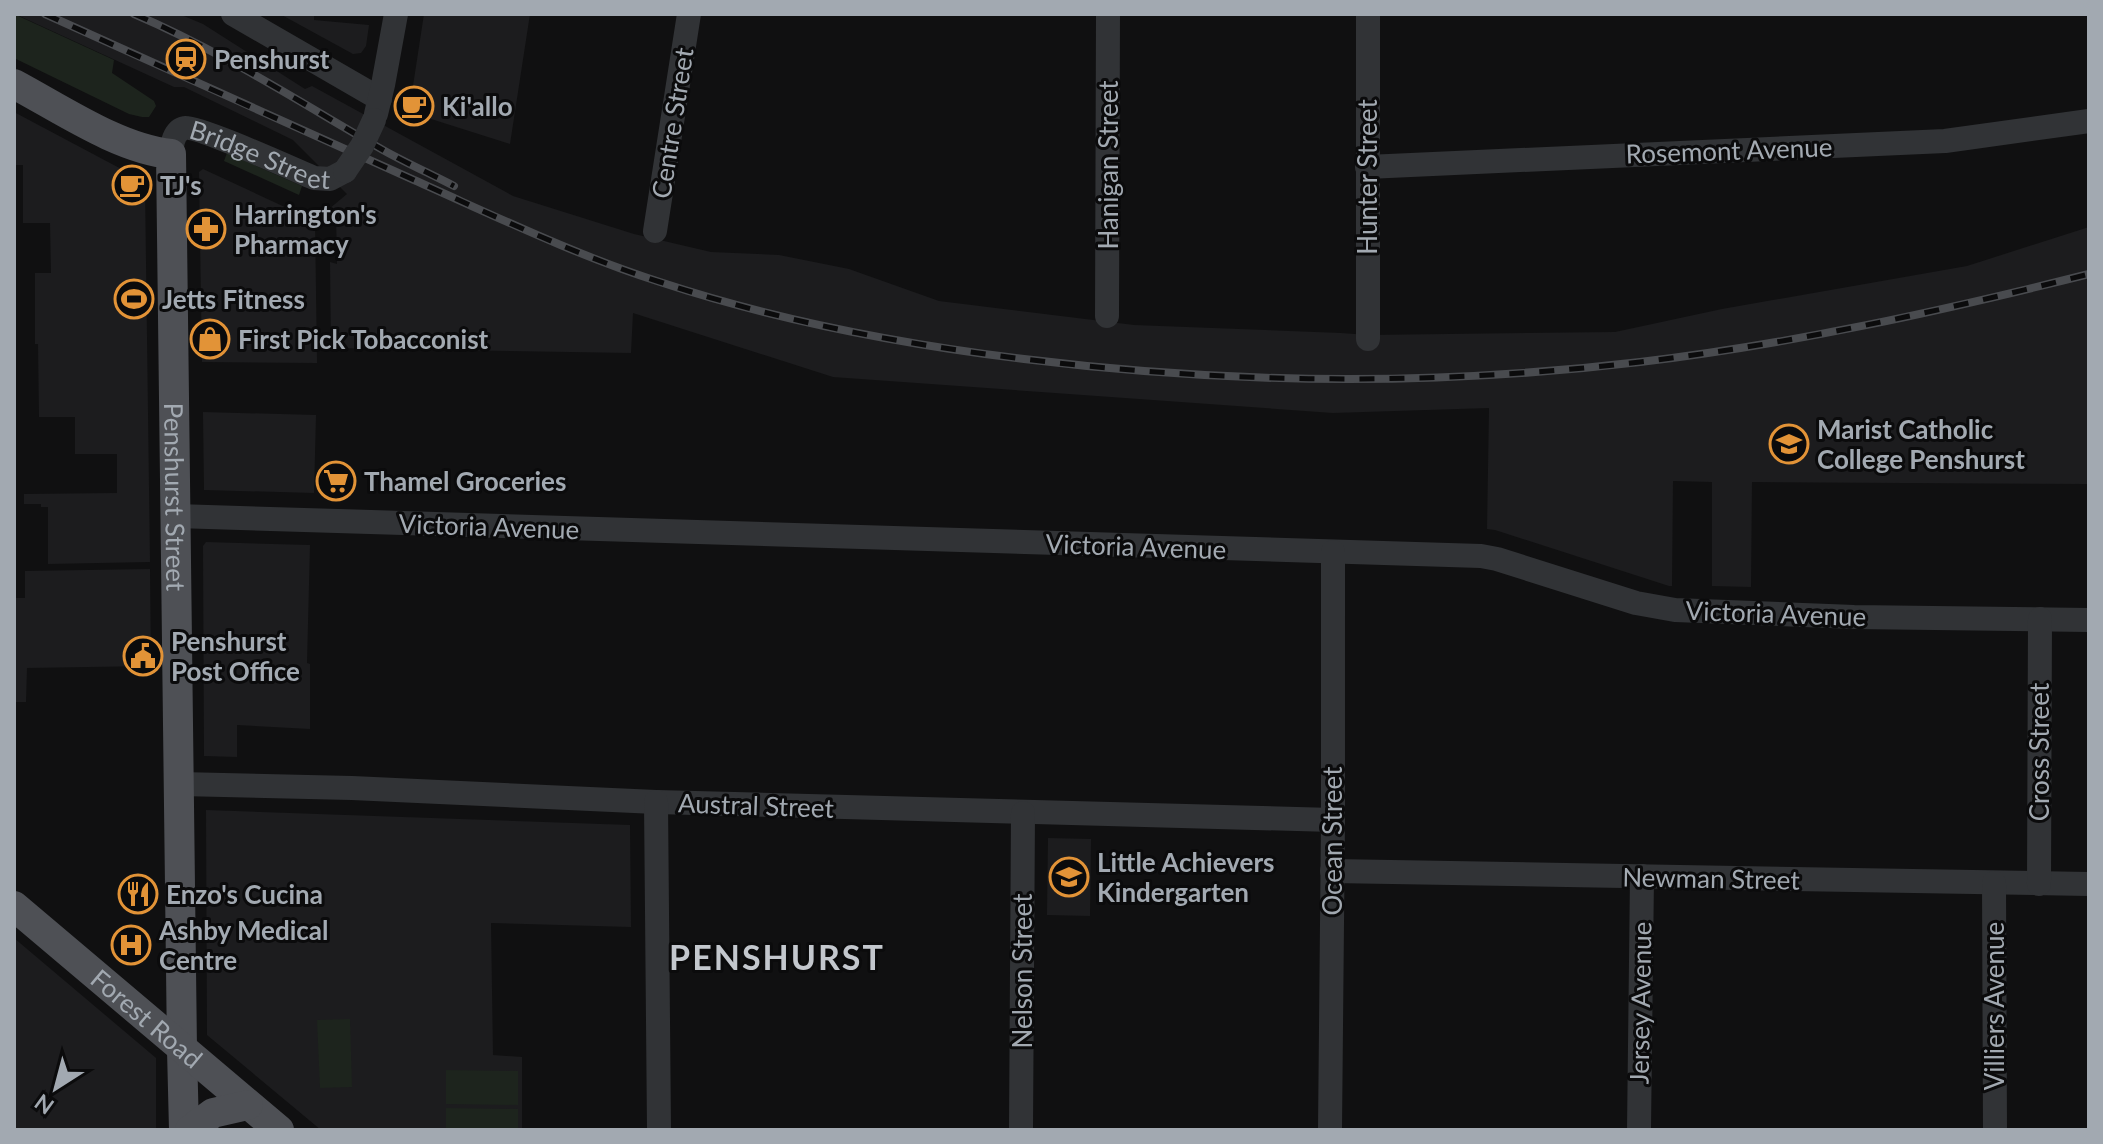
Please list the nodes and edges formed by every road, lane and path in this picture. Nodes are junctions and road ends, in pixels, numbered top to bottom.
1 (233, 14) edge
2 (396, 14) edge
3 (689, 14) edge
4 (1108, 14) edge
5 (1368, 14) edge
6 (14, 84) edge
7 (377, 109) junction
8 (2089, 121) edge
9 (171, 154) junction
10 (1367, 167) junction
11 (655, 231) dead end
12 (1107, 316) dead end
13 (1368, 339) dead end
14 (176, 516) junction
15 (1333, 552) junction
16 (2040, 619) junction
17 (2089, 620) edge
18 (180, 784) junction
19 (656, 802) junction
20 (1023, 813) junction
21 (1333, 820) junction
22 (1332, 871) junction
23 (1642, 876) junction
24 (1994, 883) junction
25 (2039, 884) junction
26 (2089, 884) edge
27 (14, 906) edge
28 (182, 1050) junction
29 (248, 1105) junction
30 (187, 1130) edge
31 (279, 1130) edge
32 (659, 1130) edge
33 (1021, 1130) edge
34 (1330, 1130) edge
35 (1639, 1130) edge
36 (1995, 1130) edge

1 - 7 street
2 - 7 street
3 - 11 street, Centre Street
4 - 12 street, Hanigan Street
5 - 10 street, Hunter Street
6 - 9 main road, Bridge Street
7 - 9 street, Bridge Street, bridge
8 - 10 street, Rosemont Avenue
9 - 14 main road, Penshurst Street
10 - 13 street, Hunter Street
14 - 15 street, Victoria Avenue
14 - 18 main road, Penshurst Street
15 - 16 street, Victoria Avenue
15 - 21 street, Ocean Street
16 - 17 street, Victoria Avenue
16 - 25 street, Cross Street
18 - 19 street, Austral Street
18 - 28 main road, Penshurst Street
19 - 20 street, Austral Street
19 - 32 street
20 - 21 street, Austral Street
20 - 33 street, Nelson Street
21 - 22 street, Ocean Street
22 - 23 street, Newman Street
22 - 34 street, Ocean Street
23 - 24 street, Newman Street
23 - 35 street, Jersey Avenue
24 - 25 street, Newman Street
24 - 36 street, Villiers Avenue
25 - 26 street, Newman Street
27 - 28 main road, Forest Road
28 - 29 main road, Forest Road
28 - 30 main road, Penshurst Street
29 - 30 main road
29 - 31 main road, Forest Road

